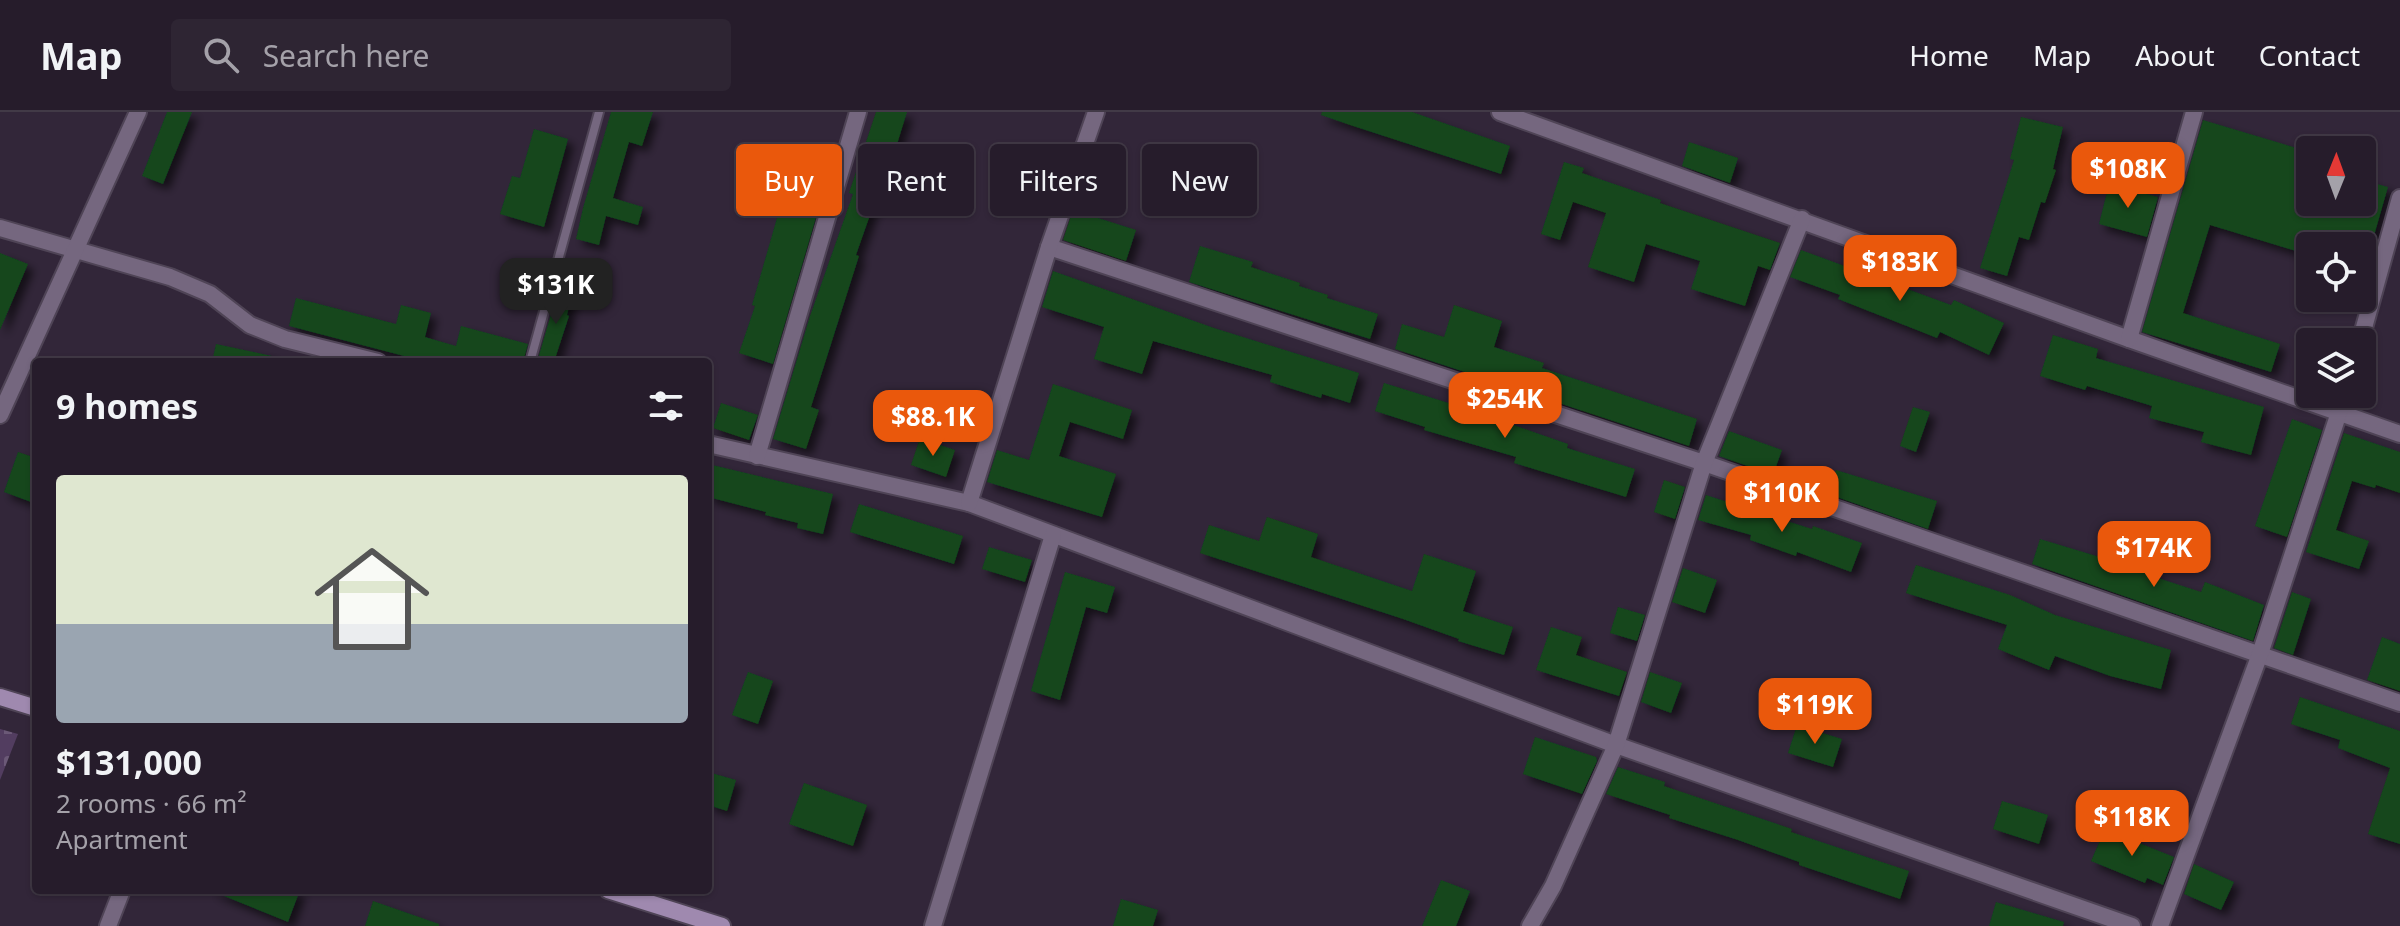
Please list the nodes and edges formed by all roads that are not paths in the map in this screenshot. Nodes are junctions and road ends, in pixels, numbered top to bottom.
1 (138, 112) edge
2 (599, 112) edge
3 (858, 112) edge
4 (1096, 112) edge
5 (1500, 112) edge
6 (2194, 112) edge
7 (2400, 198) edge
8 (1802, 219) junction
9 (0, 228) edge
10 (1049, 247) junction
11 (76, 249) junction
12 (2364, 328) edge
13 (2129, 339) junction
14 (362, 358) edge
15 (531, 358) edge
16 (2342, 408) edge
17 (0, 415) edge
18 (2340, 415) junction
19 (2400, 434) edge
20 (712, 445) edge
21 (757, 456) junction
22 (1704, 463) junction
23 (969, 503) junction
24 (1053, 535) junction
25 (2260, 654) junction
26 (0, 697) edge
27 (2400, 703) edge
28 (32, 707) edge
29 (1616, 745) junction
30 (120, 894) edge
31 (621, 894) edge
32 (108, 926) edge
33 (722, 926) edge
34 (933, 926) edge
35 (1530, 926) edge
36 (2132, 926) edge
37 (2160, 926) edge

1 - 11 street
2 - 15 lane
3 - 21 street
4 - 10 street
5 - 8 street
6 - 13 street
7 - 12 street
8 - 13 street
8 - 22 street
9 - 11 street
10 - 22 street
10 - 23 street
11 - 14 street
11 - 17 street
13 - 18 street
16 - 18 street
18 - 19 street
18 - 25 street
20 - 21 street
21 - 23 street
22 - 25 street
22 - 29 street
23 - 24 street
24 - 29 street
24 - 34 street
25 - 27 street
25 - 37 street
26 - 28 main road
29 - 35 street
29 - 36 street
30 - 32 street
31 - 33 main road

